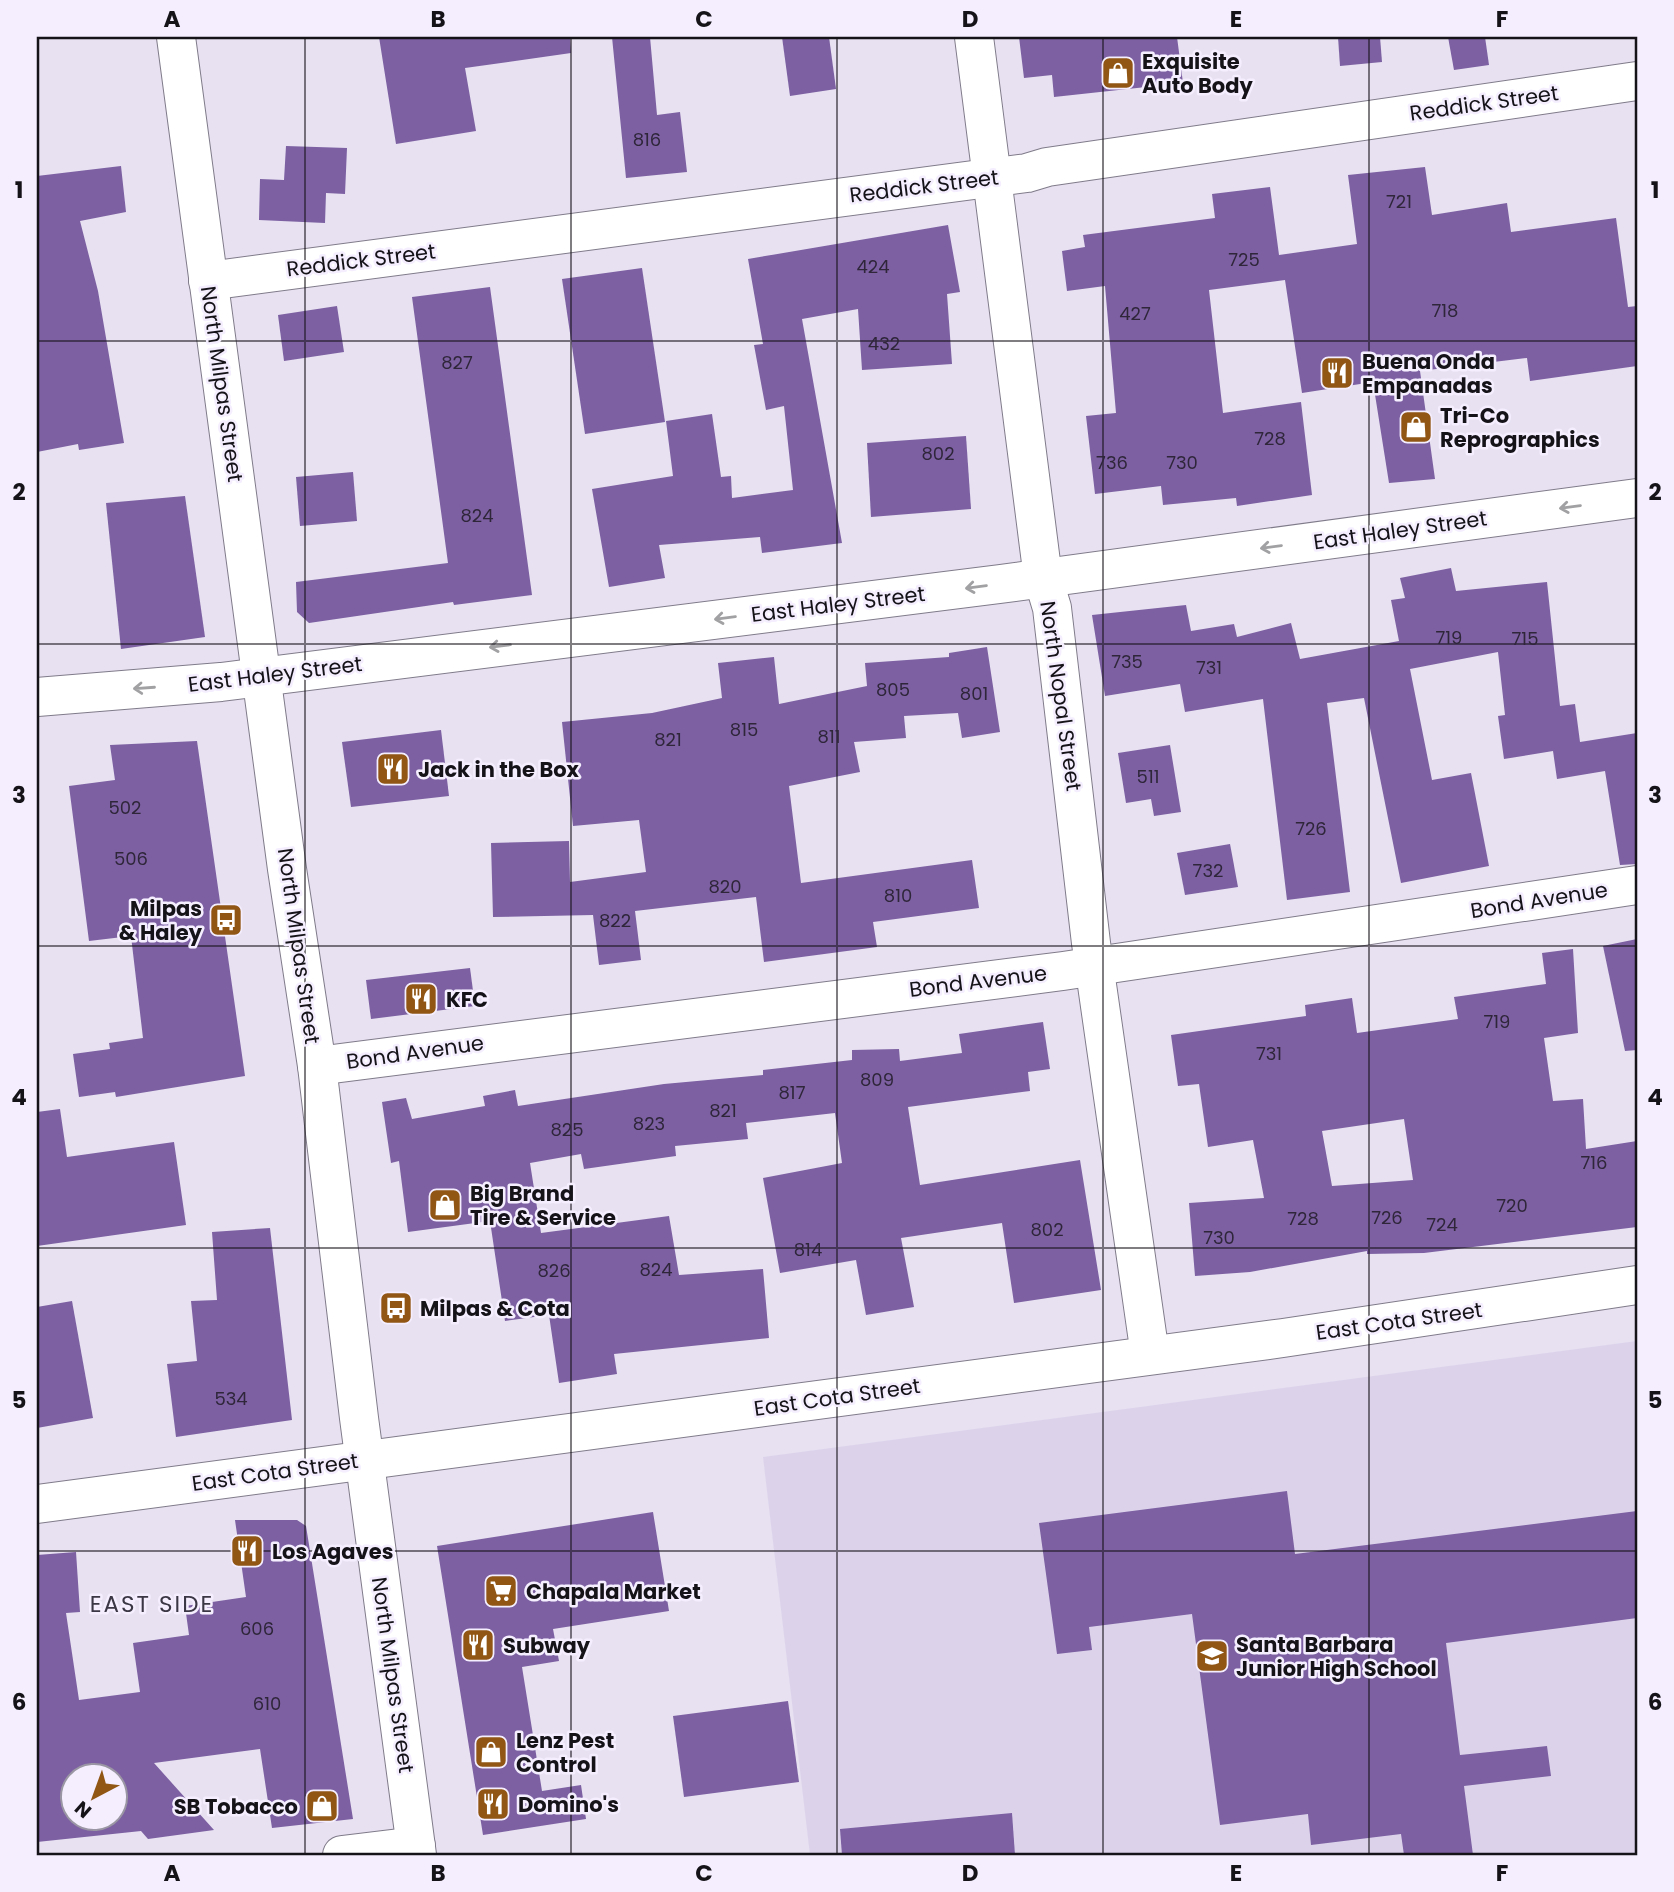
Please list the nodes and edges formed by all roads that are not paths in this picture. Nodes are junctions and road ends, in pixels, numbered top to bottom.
1 (176, 37) edge
2 (974, 37) edge
3 (1637, 81) edge
4 (992, 177) junction
5 (208, 281) junction
6 (1637, 498) edge
7 (1043, 578) junction
8 (261, 677) junction
9 (37, 697) edge
10 (1637, 885) edge
11 (1094, 965) junction
12 (317, 1066) junction
13 (1637, 1285) edge
14 (1150, 1355) junction
15 (365, 1460) junction
16 (37, 1504) edge
17 (417, 1851) edge
18 (342, 1855) edge

1 - 5 street, North Milpas Street
2 - 4 street, North Nopal Street
3 - 4 street, Reddick Street
4 - 5 street, Reddick Street
4 - 7 street, North Nopal Street
5 - 8 street, North Milpas Street
6 -> 7 street, East Haley Street
7 -> 8 street, East Haley Street
7 - 11 street, North Nopal Street
8 -> 9 street, East Haley Street
8 - 12 street, North Milpas Street
10 - 11 street, Bond Avenue
11 - 12 street, Bond Avenue
11 - 14 street, North Nopal Street
12 - 15 street, North Milpas Street
13 - 14 street, East Cota Street
14 - 15 street, East Cota Street
15 - 16 street, East Cota Street
15 - 17 street, North Milpas Street
17 - 18 street

